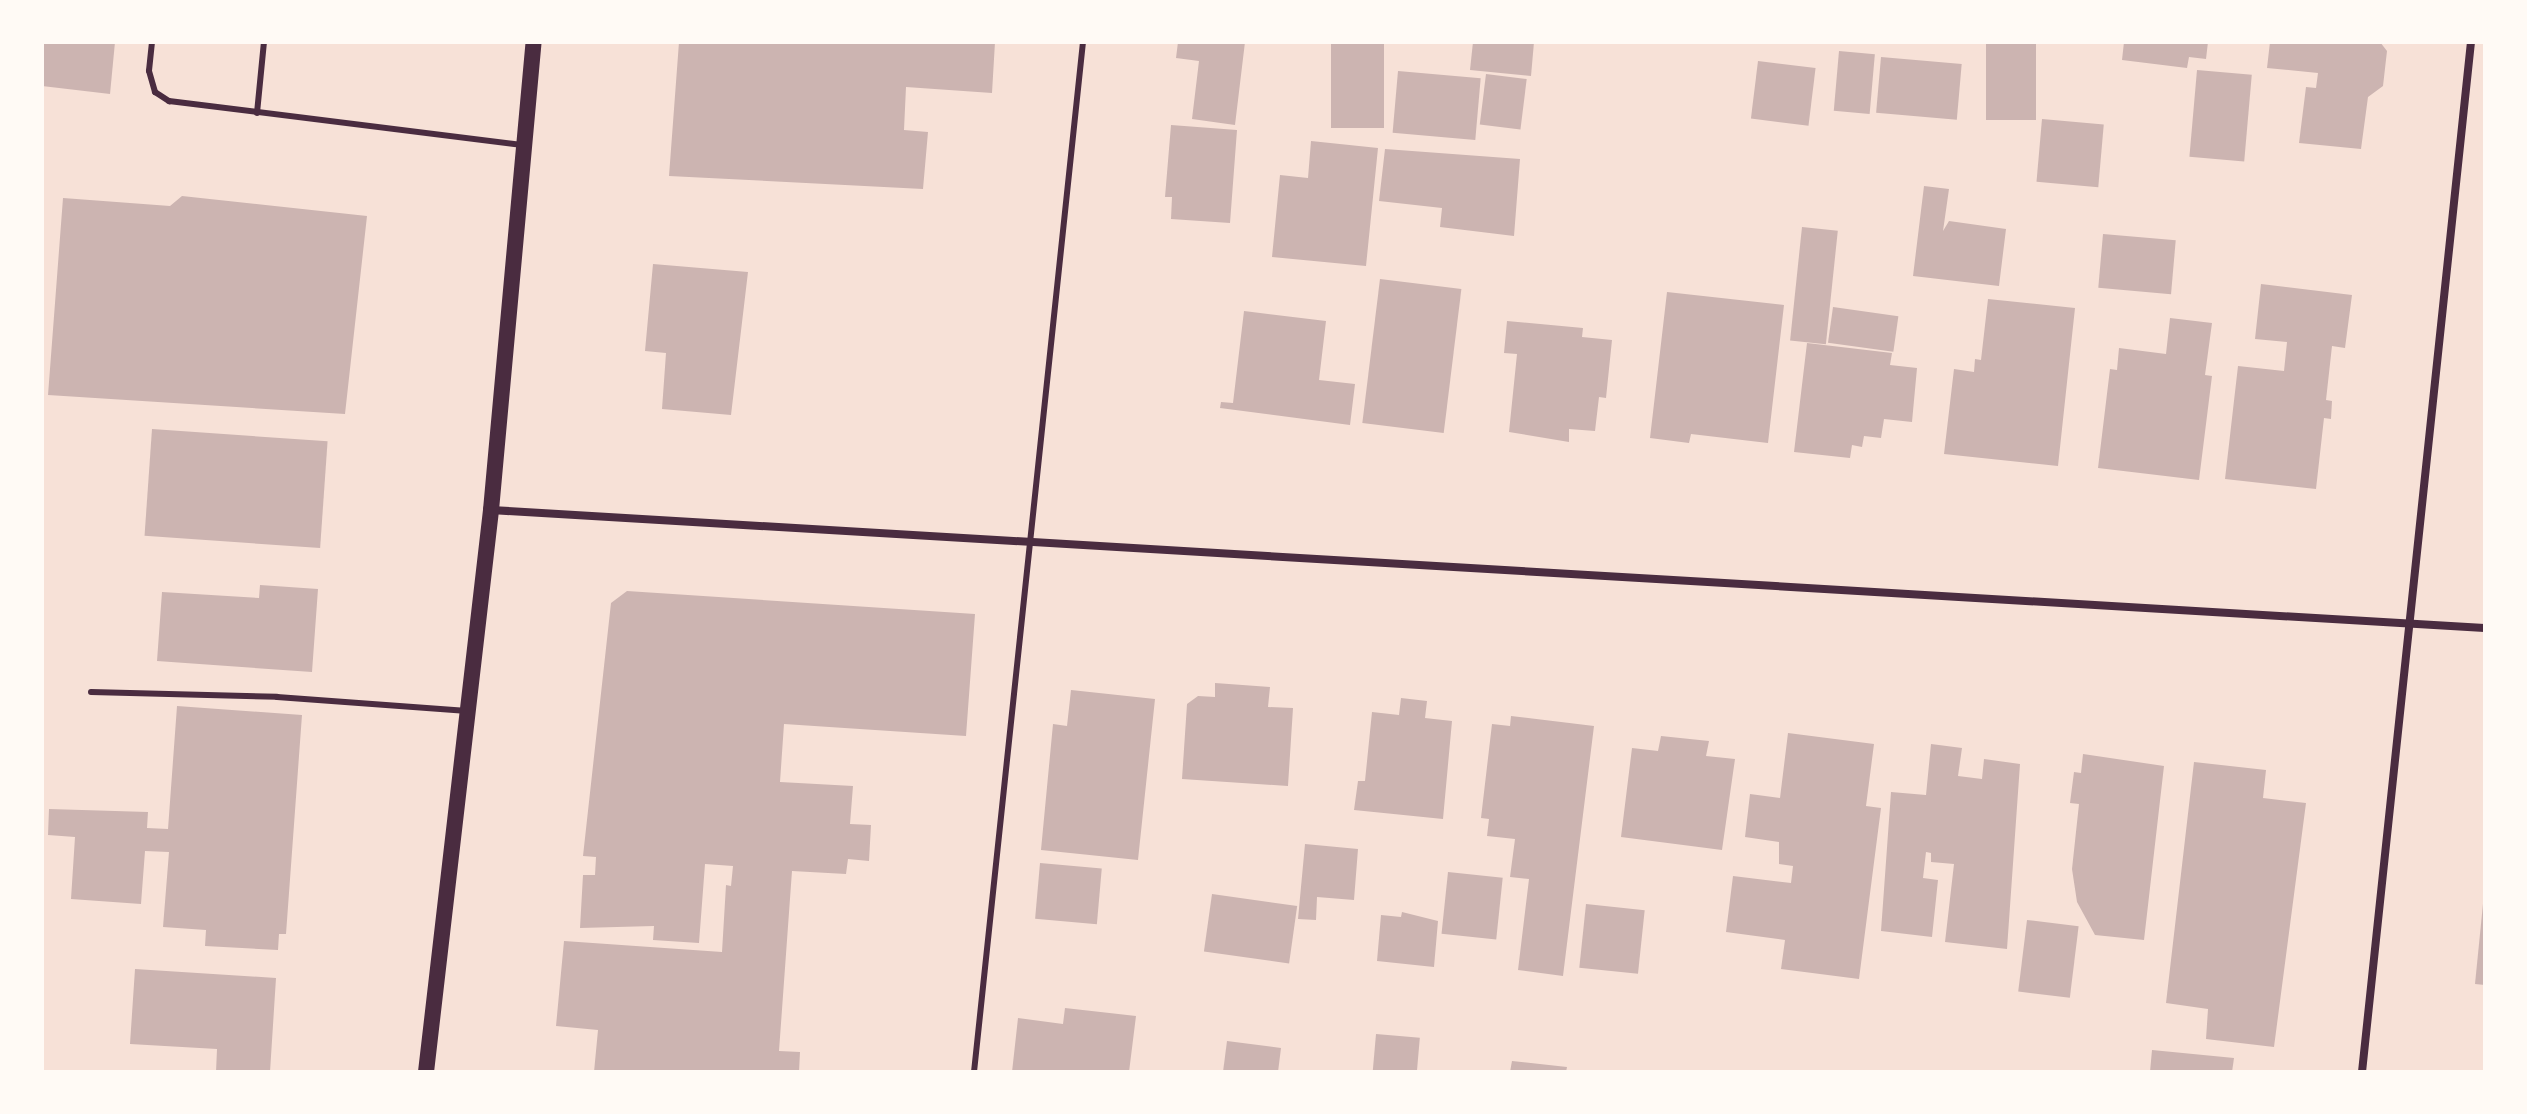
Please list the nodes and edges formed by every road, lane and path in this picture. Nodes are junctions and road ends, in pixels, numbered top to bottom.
1 (152, 42) edge
2 (264, 42) edge
3 (534, 42) edge
4 (1083, 42) edge
5 (2471, 42) edge
6 (257, 113) junction
7 (524, 145) junction
8 (491, 510) junction
9 (1032, 542) junction
10 (2412, 623) junction
11 (2485, 628) edge
12 (91, 692) dead end
13 (467, 711) junction
14 (426, 1072) edge
15 (974, 1072) edge
16 (2362, 1072) edge

1 - 6 lane
2 - 6 lane
3 - 7 main road
4 - 9 lane
5 - 10 street
6 - 7 lane
7 - 8 main road
8 - 9 street
8 - 13 main road
9 - 10 street
9 - 15 lane
10 - 11 street
10 - 16 street
12 - 13 lane
13 - 14 main road

